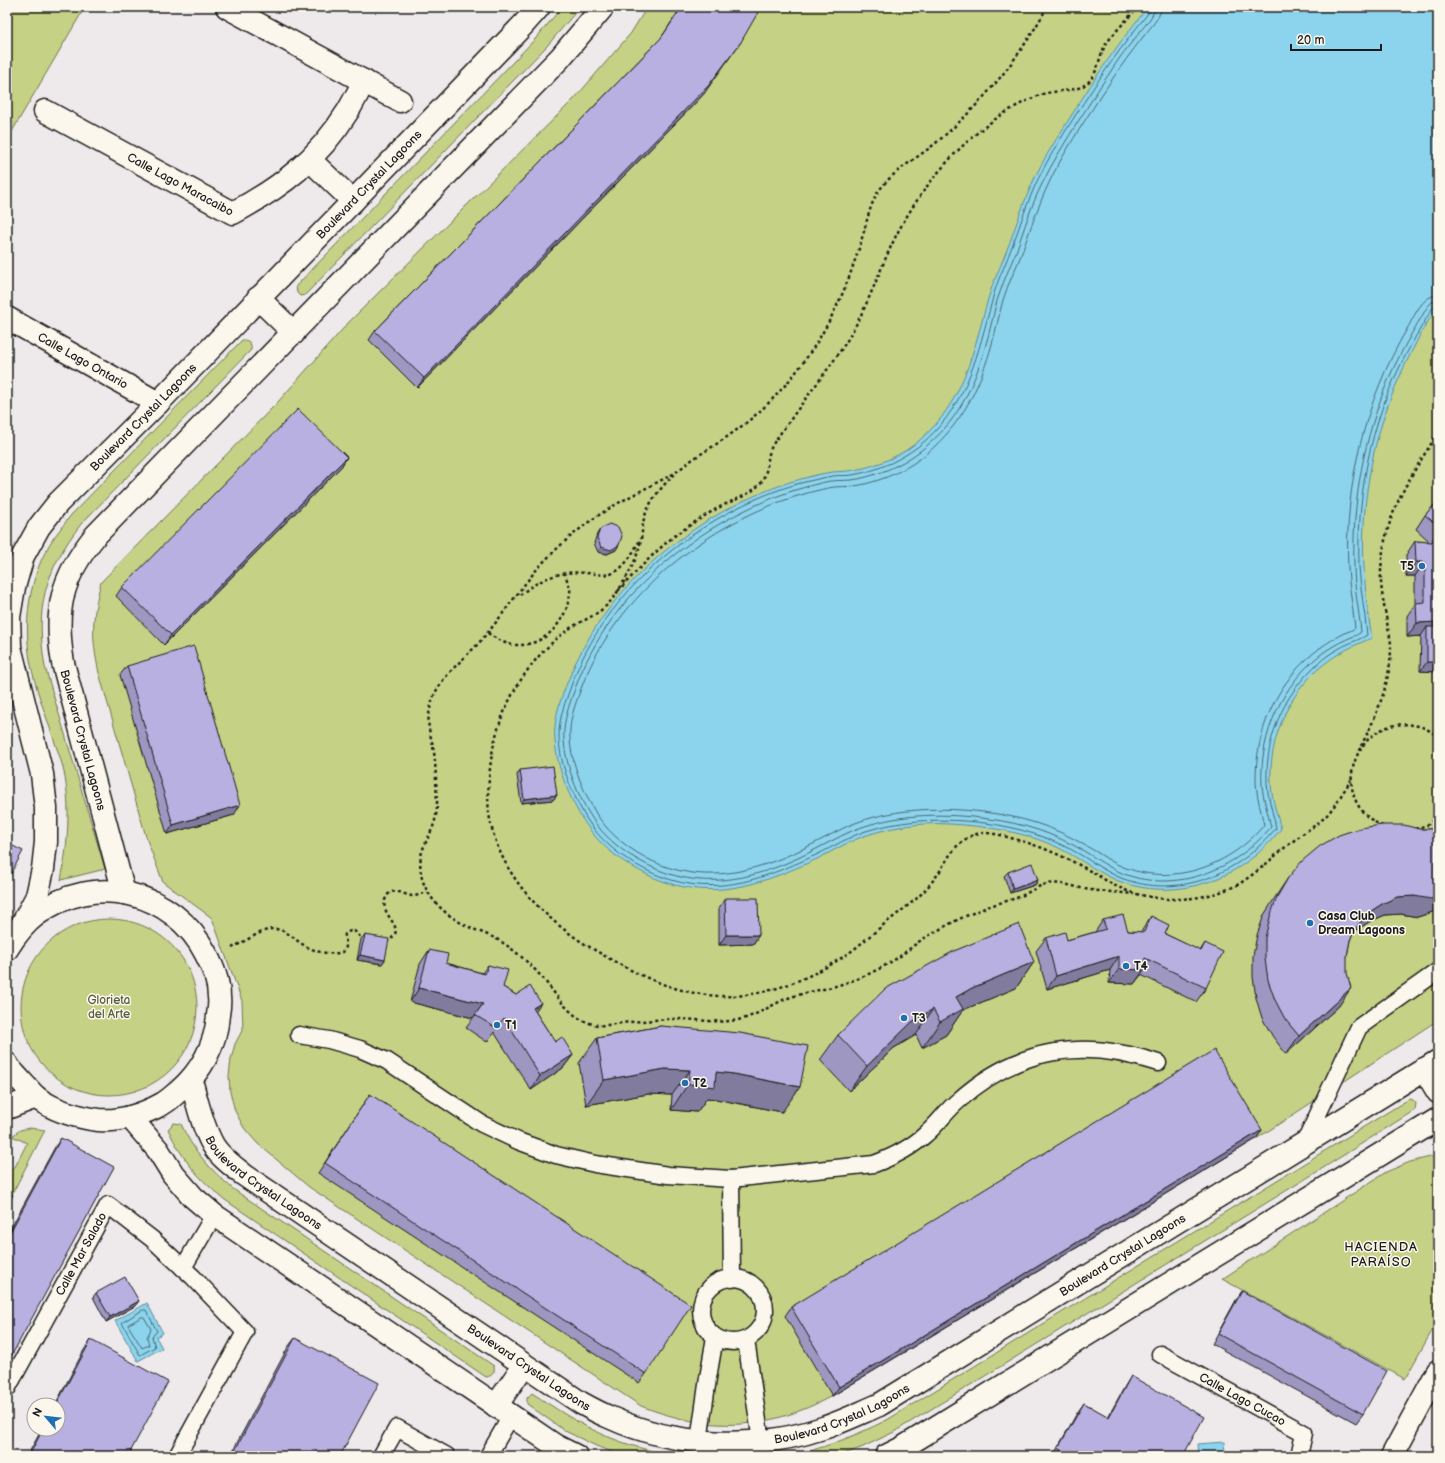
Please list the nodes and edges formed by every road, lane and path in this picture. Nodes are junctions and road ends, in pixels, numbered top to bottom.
1 (227, 7) edge
2 (538, 7) edge
3 (603, 7) edge
4 (1047, 7) edge
5 (1138, 7) edge
6 (364, 81) junction
7 (400, 101) dead end
8 (45, 111) dead end
9 (310, 160) junction
10 (353, 201) junction
11 (258, 298) junction
12 (7, 318) edge
13 (294, 333) junction
14 (158, 403) junction
15 (1438, 432) edge
16 (677, 471) junction
17 (642, 537) junction
18 (565, 574) junction
19 (615, 595) junction
20 (516, 598) junction
21 (8, 610) edge
22 (488, 634) junction
23 (1438, 736) edge
24 (1361, 746) junction
25 (1351, 780) junction
26 (1438, 817) edge
27 (1388, 827) edge
28 (1411, 830) edge
29 (427, 892) junction
30 (124, 893) junction
31 (1134, 894) junction
32 (19, 930) junction
33 (371, 938) edge
34 (383, 940) edge
35 (7, 949) edge
36 (209, 959) junction
37 (1438, 971) edge
38 (299, 1035) dead end
39 (1158, 1063) dead end
40 (7, 1064) edge
41 (1431, 1065) edge
42 (191, 1080) junction
43 (1438, 1092) edge
44 (36, 1097) junction
45 (7, 1108) edge
46 (130, 1117) junction
47 (1438, 1119) edge
48 (1438, 1138) edge
49 (1304, 1144) junction
50 (1386, 1150) junction
51 (731, 1179) junction
52 (214, 1215) junction
53 (183, 1268) junction
54 (732, 1279) junction
55 (715, 1337) junction
56 (746, 1340) junction
57 (1160, 1354) dead end
58 (524, 1365) junction
59 (1438, 1371) edge
60 (7, 1389) edge
61 (504, 1411) junction
62 (699, 1441) junction
63 (761, 1441) junction
64 (176, 1456) edge
65 (381, 1456) edge
66 (447, 1456) edge
67 (488, 1456) edge
68 (576, 1456) edge
69 (886, 1456) edge
70 (1299, 1456) edge
71 (1392, 1456) edge

1 - 6 street
2 - 10 street, Boulevard Crystal Lagoons
3 - 13 street, Boulevard Crystal Lagoons
4 - 16 path
5 - 19 path
6 - 7 street
6 - 9 street, Calle Lago Maracaibo
8 - 9 street, Calle Lago Maracaibo
9 - 10 street
10 - 11 street, Boulevard Crystal Lagoons
11 - 13 street
11 - 14 street, Boulevard Crystal Lagoons
12 - 14 street, Calle Lago Ontario
13 - 30 street, Boulevard Crystal Lagoons
14 - 21 street, Boulevard Crystal Lagoons
15 - 24 path
16 - 17 path
16 - 20 path
17 - 18 path
17 - 19 path
18 - 20 path
18 - 22 path
19 - 31 path
20 - 22 path
21 - 32 street, Boulevard Crystal Lagoons
22 - 29 path
23 - 24 path
24 - 25 path
25 - 27 path
25 - 31 path
26 - 28 path
29 - 31 path
29 - 34 path
30 - 32 street
30 - 36 street
32 - 35 street
33 - 36 path
36 - 42 street
37 - 49 lane
38 - 51 lane
39 - 51 lane
40 - 44 street
41 - 43 street
41 - 49 street, Boulevard Crystal Lagoons
42 - 46 street
42 - 58 street, Boulevard Crystal Lagoons
44 - 45 street
44 - 46 street
46 - 52 street
47 - 50 street
48 - 50 street
49 - 63 street, Boulevard Crystal Lagoons
50 - 69 street
51 - 54 lane
52 - 53 lane
52 - 61 street
53 - 60 lane, Calle Mar Salado
53 - 64 lane, Calle Mar Salado
54 - 55 lane
54 - 56 lane
55 - 56 lane
55 - 62 lane
56 - 63 lane
57 - 70 lane, Calle Lago Cucao
58 - 61 street
58 - 62 street, Boulevard Crystal Lagoons
59 - 71 street
61 - 67 lane
61 - 68 street
62 - 63 street, Boulevard Crystal Lagoons
65 - 66 lane

